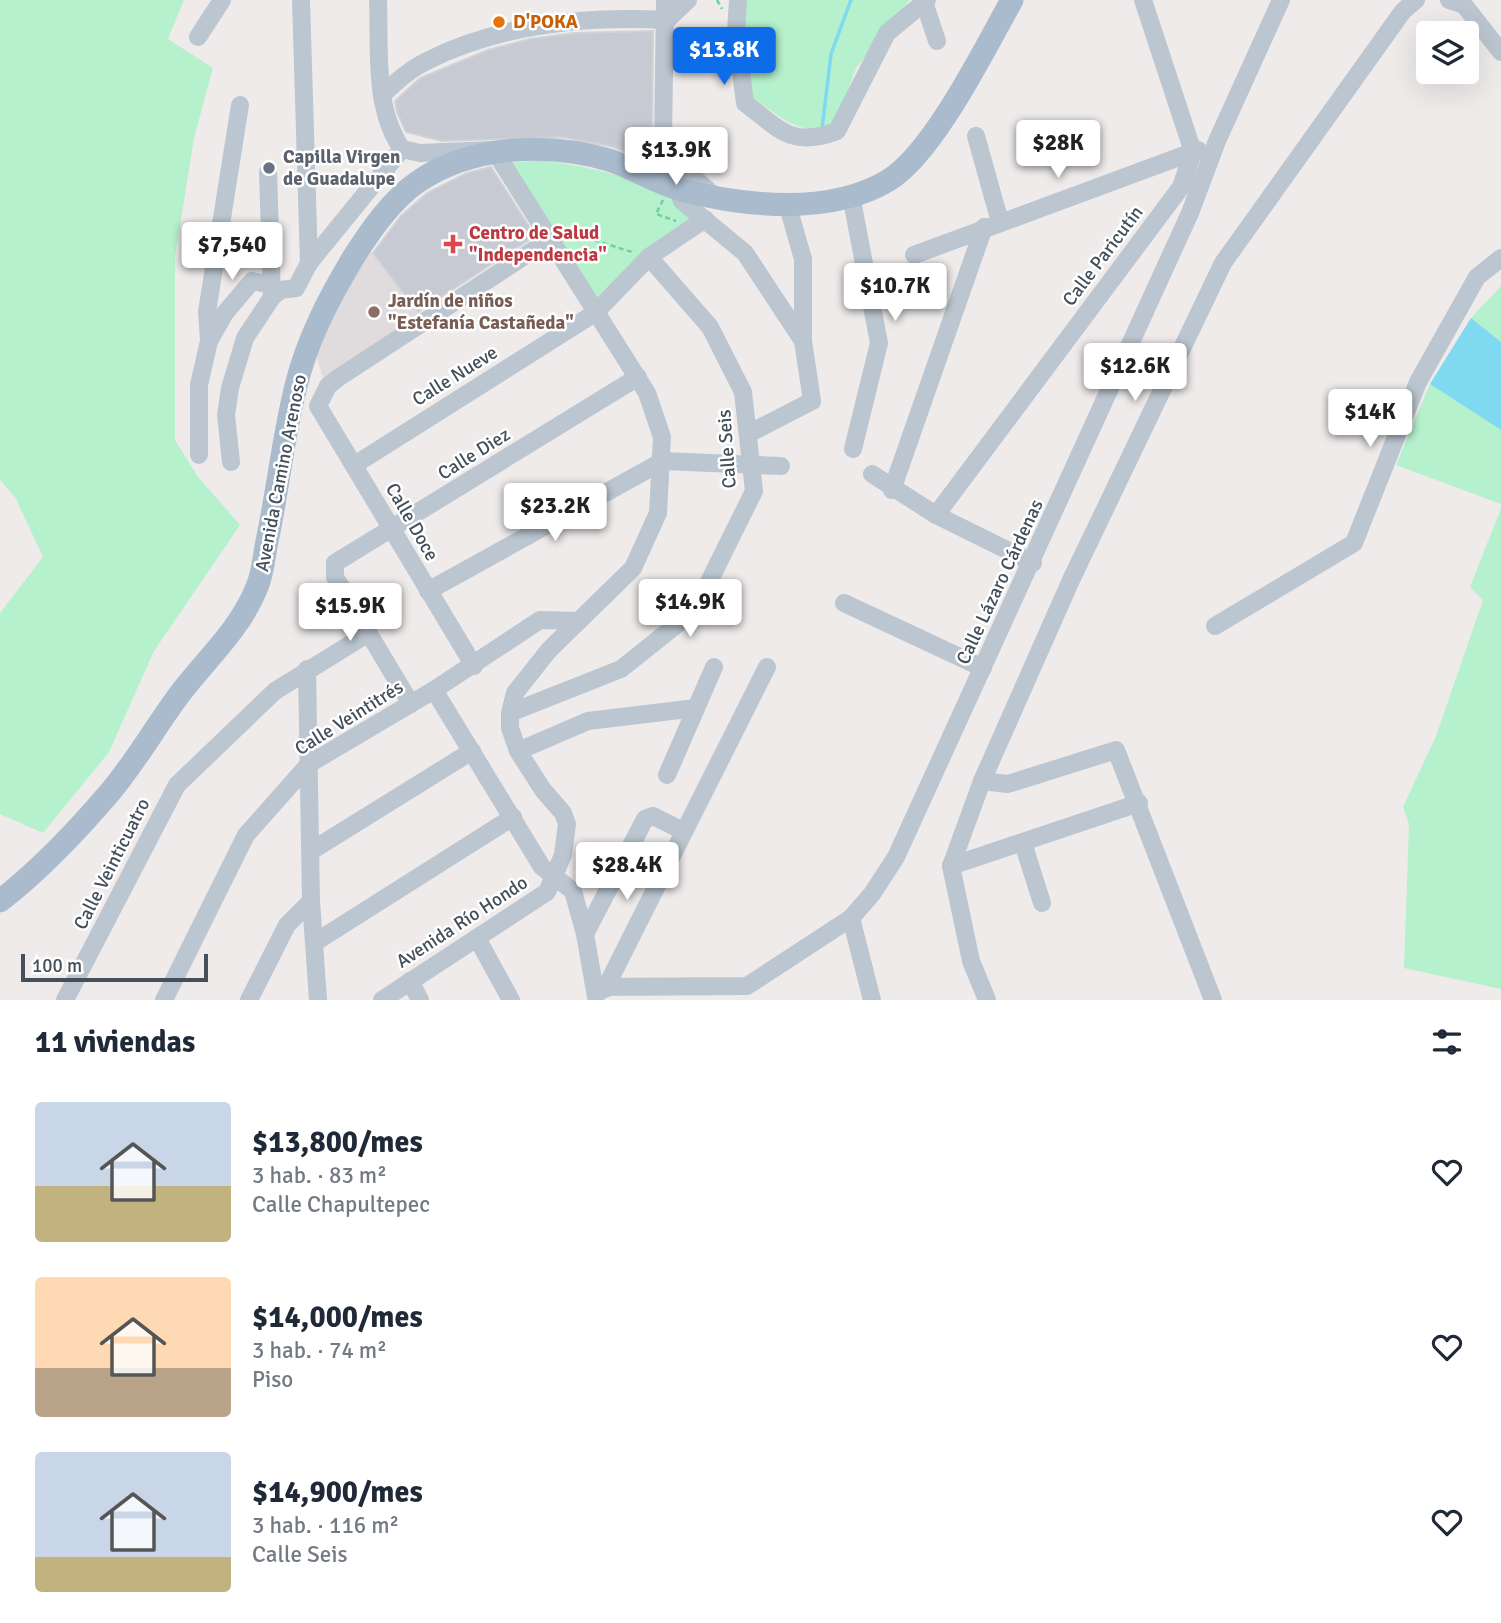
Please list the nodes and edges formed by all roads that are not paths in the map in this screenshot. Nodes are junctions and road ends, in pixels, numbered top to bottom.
1 (222, 0) edge
2 (301, 0) edge
3 (378, 0) edge
4 (665, 0) edge
5 (688, 0) edge
6 (738, 0) edge
7 (1012, 0) edge
8 (1143, 0) edge
9 (1281, 0) edge
10 (1416, 0) edge
11 (1449, 0) edge
12 (925, 1) edge
13 (667, 20) junction
14 (198, 37) dead end
15 (937, 41) dead end
16 (1501, 52) edge
17 (382, 95) junction
18 (240, 105) dead end
19 (976, 136) dead end
20 (1217, 141) junction
21 (402, 149) junction
22 (494, 150) junction
23 (1193, 152) junction
24 (268, 173) dead end
25 (671, 191) junction
26 (851, 195) junction
27 (715, 197) junction
28 (787, 203) junction
29 (699, 223) junction
30 (992, 225) junction
31 (546, 234) junction
32 (914, 255) road end
33 (649, 257) junction
34 (1501, 258) edge
35 (309, 263) junction
36 (272, 291) junction
37 (595, 313) junction
38 (209, 341) junction
39 (803, 341) junction
40 (638, 377) junction
41 (748, 435) junction
42 (853, 449) dead end
43 (199, 455) dead end
44 (663, 461) junction
45 (231, 463) dead end
46 (356, 464) junction
47 (752, 466) junction
48 (781, 466) dead end
49 (872, 474) dead end
50 (892, 490) junction
51 (936, 515) junction
52 (392, 530) junction
53 (1033, 563) junction
54 (428, 591) junction
55 (844, 603) dead end
56 (579, 621) junction
57 (1214, 626) dead end
58 (367, 634) junction
59 (474, 666) junction
60 (714, 667) dead end
61 (766, 667) dead end
62 (983, 668) junction
63 (307, 669) junction
64 (434, 690) junction
65 (411, 704) junction
66 (696, 708) junction
67 (510, 713) junction
68 (472, 751) junction
69 (519, 751) junction
70 (309, 764) junction
71 (667, 775) dead end
72 (982, 781) junction
73 (1139, 803) junction
74 (513, 817) junction
75 (684, 831) junction
76 (1023, 843) junction
77 (311, 850) junction
78 (951, 866) junction
79 (553, 876) junction
80 (0, 901) edge
81 (311, 901) junction
82 (1042, 903) dead end
83 (851, 918) junction
84 (585, 934) junction
85 (477, 938) junction
86 (314, 943) junction
87 (410, 981) junction
88 (599, 992) edge
89 (65, 1000) edge
90 (164, 1000) edge
91 (249, 1000) edge
92 (318, 1000) edge
93 (382, 1000) edge
94 (420, 1000) edge
95 (511, 1000) edge
96 (872, 1000) edge
97 (987, 1000) edge
98 (1213, 1000) edge

1 - 14 street
2 - 35 street
3 - 17 street
4 - 13 street
5 - 13 street
6 - 12 street
7 - 26 main road, Avenida Camino Arenoso
8 - 23 street
9 - 20 street, Calle Lázaro Cárdenas
10 - 72 street
11 - 16 street
12 - 15 street
13 - 17 street
13 - 27 street
17 - 21 street
18 - 38 street
19 - 30 street
20 - 23 street
20 - 53 street, Calle Lázaro Cárdenas
21 - 22 street
21 - 35 street
22 - 25 main road, Avenida Camino Arenoso
22 - 31 street
22 - 80 main road, Avenida Camino Arenoso
23 - 30 street
23 - 51 street, Calle Paricutín
24 - 36 street
25 - 27 main road, Avenida Camino Arenoso
25 - 29 street
26 - 28 main road, Avenida Camino Arenoso
26 - 42 street
27 - 28 main road, Avenida Camino Arenoso
28 - 39 street
29 - 33 street, Calle Nueve
29 - 39 street
30 - 32 street
30 - 50 street
31 - 37 street
31 - 46 street, Calle Doce
33 - 37 street, Calle Nueve
33 - 41 street, Calle Seis
34 - 57 street
35 - 36 street
36 - 38 street
36 - 45 street
37 - 40 street
37 - 46 street, Calle Nueve
38 - 43 street
39 - 41 street
40 - 44 street
40 - 52 street, Calle Diez
41 - 47 street, Calle Seis
44 - 47 street
44 - 54 street
44 - 56 street
46 - 52 street, Calle Doce
47 - 48 street
47 - 67 street, Calle Seis
49 - 50 street
50 - 51 street
51 - 53 street
52 - 54 street, Calle Doce
52 - 58 street, Calle Diez
53 - 62 street, Calle Lázaro Cárdenas
54 - 59 street, Calle Doce
55 - 62 street
56 - 59 street, Calle Veintitrés
56 - 67 street
58 - 63 street, Calle Veinticuatro
58 - 65 street
59 - 64 street, Calle Veintitrés
60 - 66 street
61 - 75 street
62 - 83 street, Calle Lázaro Cárdenas
63 - 70 street
63 - 89 street, Calle Veinticuatro
64 - 65 street, Calle Veintitrés
64 - 68 street
65 - 70 street, Calle Veintitrés
66 - 69 street
66 - 71 street
67 - 69 street, Avenida Río Hondo
68 - 74 street
68 - 77 street
69 - 79 street, Avenida Río Hondo
70 - 77 street
70 - 90 street, Calle Veintitrés
72 - 73 street
72 - 78 street
73 - 76 street
73 - 98 street
74 - 79 street
74 - 86 street
75 - 84 street
75 - 88 street
76 - 78 street
76 - 82 street
77 - 81 street
78 - 97 street
79 - 84 street
79 - 85 street, Avenida Río Hondo
81 - 86 street
81 - 91 street
83 - 88 street, Calle Lázaro Cárdenas
83 - 96 street
84 - 88 street
85 - 87 street, Avenida Río Hondo
85 - 95 street
86 - 92 street
87 - 93 street, Avenida Río Hondo
87 - 94 street

